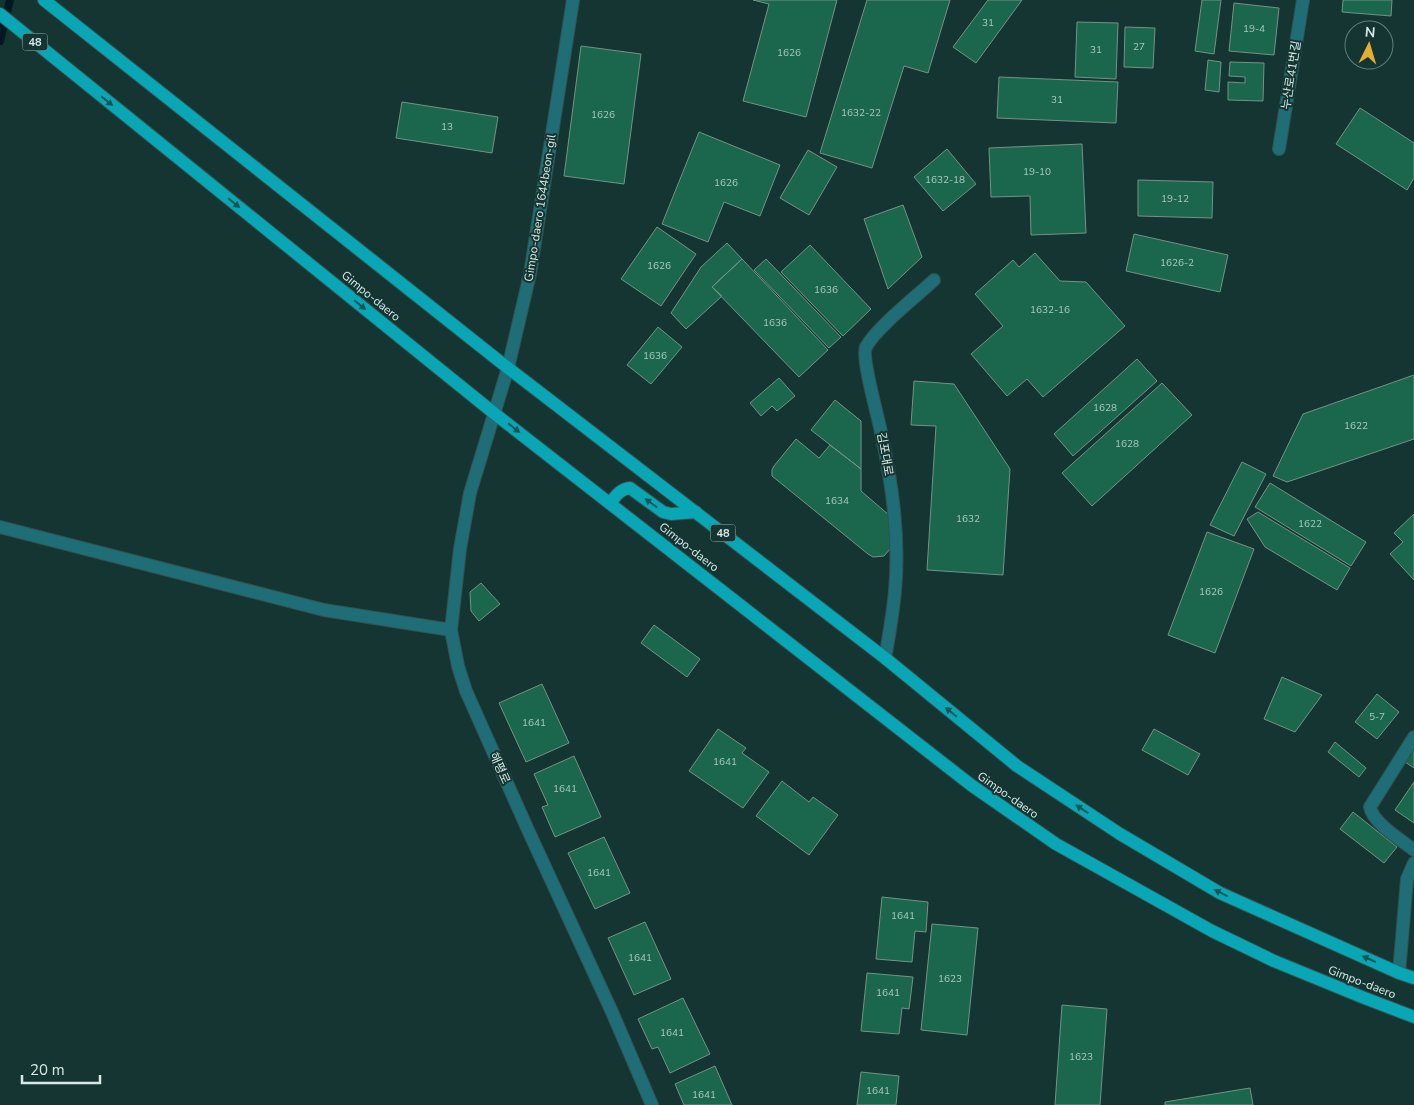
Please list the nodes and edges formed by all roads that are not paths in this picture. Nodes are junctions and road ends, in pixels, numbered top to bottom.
1 (44, 0) edge
2 (574, 0) edge
3 (1304, 0) edge
4 (0, 14) edge
5 (1279, 149) dead end
6 (934, 280) dead end
7 (508, 368) junction
8 (496, 414) junction
9 (610, 502) junction
10 (696, 512) junction
11 (0, 527) edge
12 (451, 630) junction
13 (886, 658) junction
14 (1414, 738) edge
15 (1414, 850) edge
16 (1414, 863) edge
17 (1399, 973) junction
18 (1414, 978) edge
19 (1414, 1017) edge
20 (652, 1105) edge

1 - 7 main road, Gimpo-daero / 48
2 - 7 lane, Gimpo-daero 1644beon-gil
3 - 5 lane, 누산로41번길
4 -> 8 main road, Gimpo-daero / 48
6 - 13 lane, 김포대로
7 - 8 lane, Gimpo-daero 1644beon-gil
7 - 10 main road, Gimpo-daero / 48
8 -> 9 main road, Gimpo-daero / 48
8 - 12 lane, 해평로
10 -> 9 main road
9 - 19 main road, Gimpo-daero / 48
10 - 13 main road, Gimpo-daero / 48
11 - 12 lane
12 - 20 lane, 해평로
17 -> 13 main road, Gimpo-daero / 48
14 - 15 lane
16 - 17 lane
17 - 18 main road, Gimpo-daero / 48

